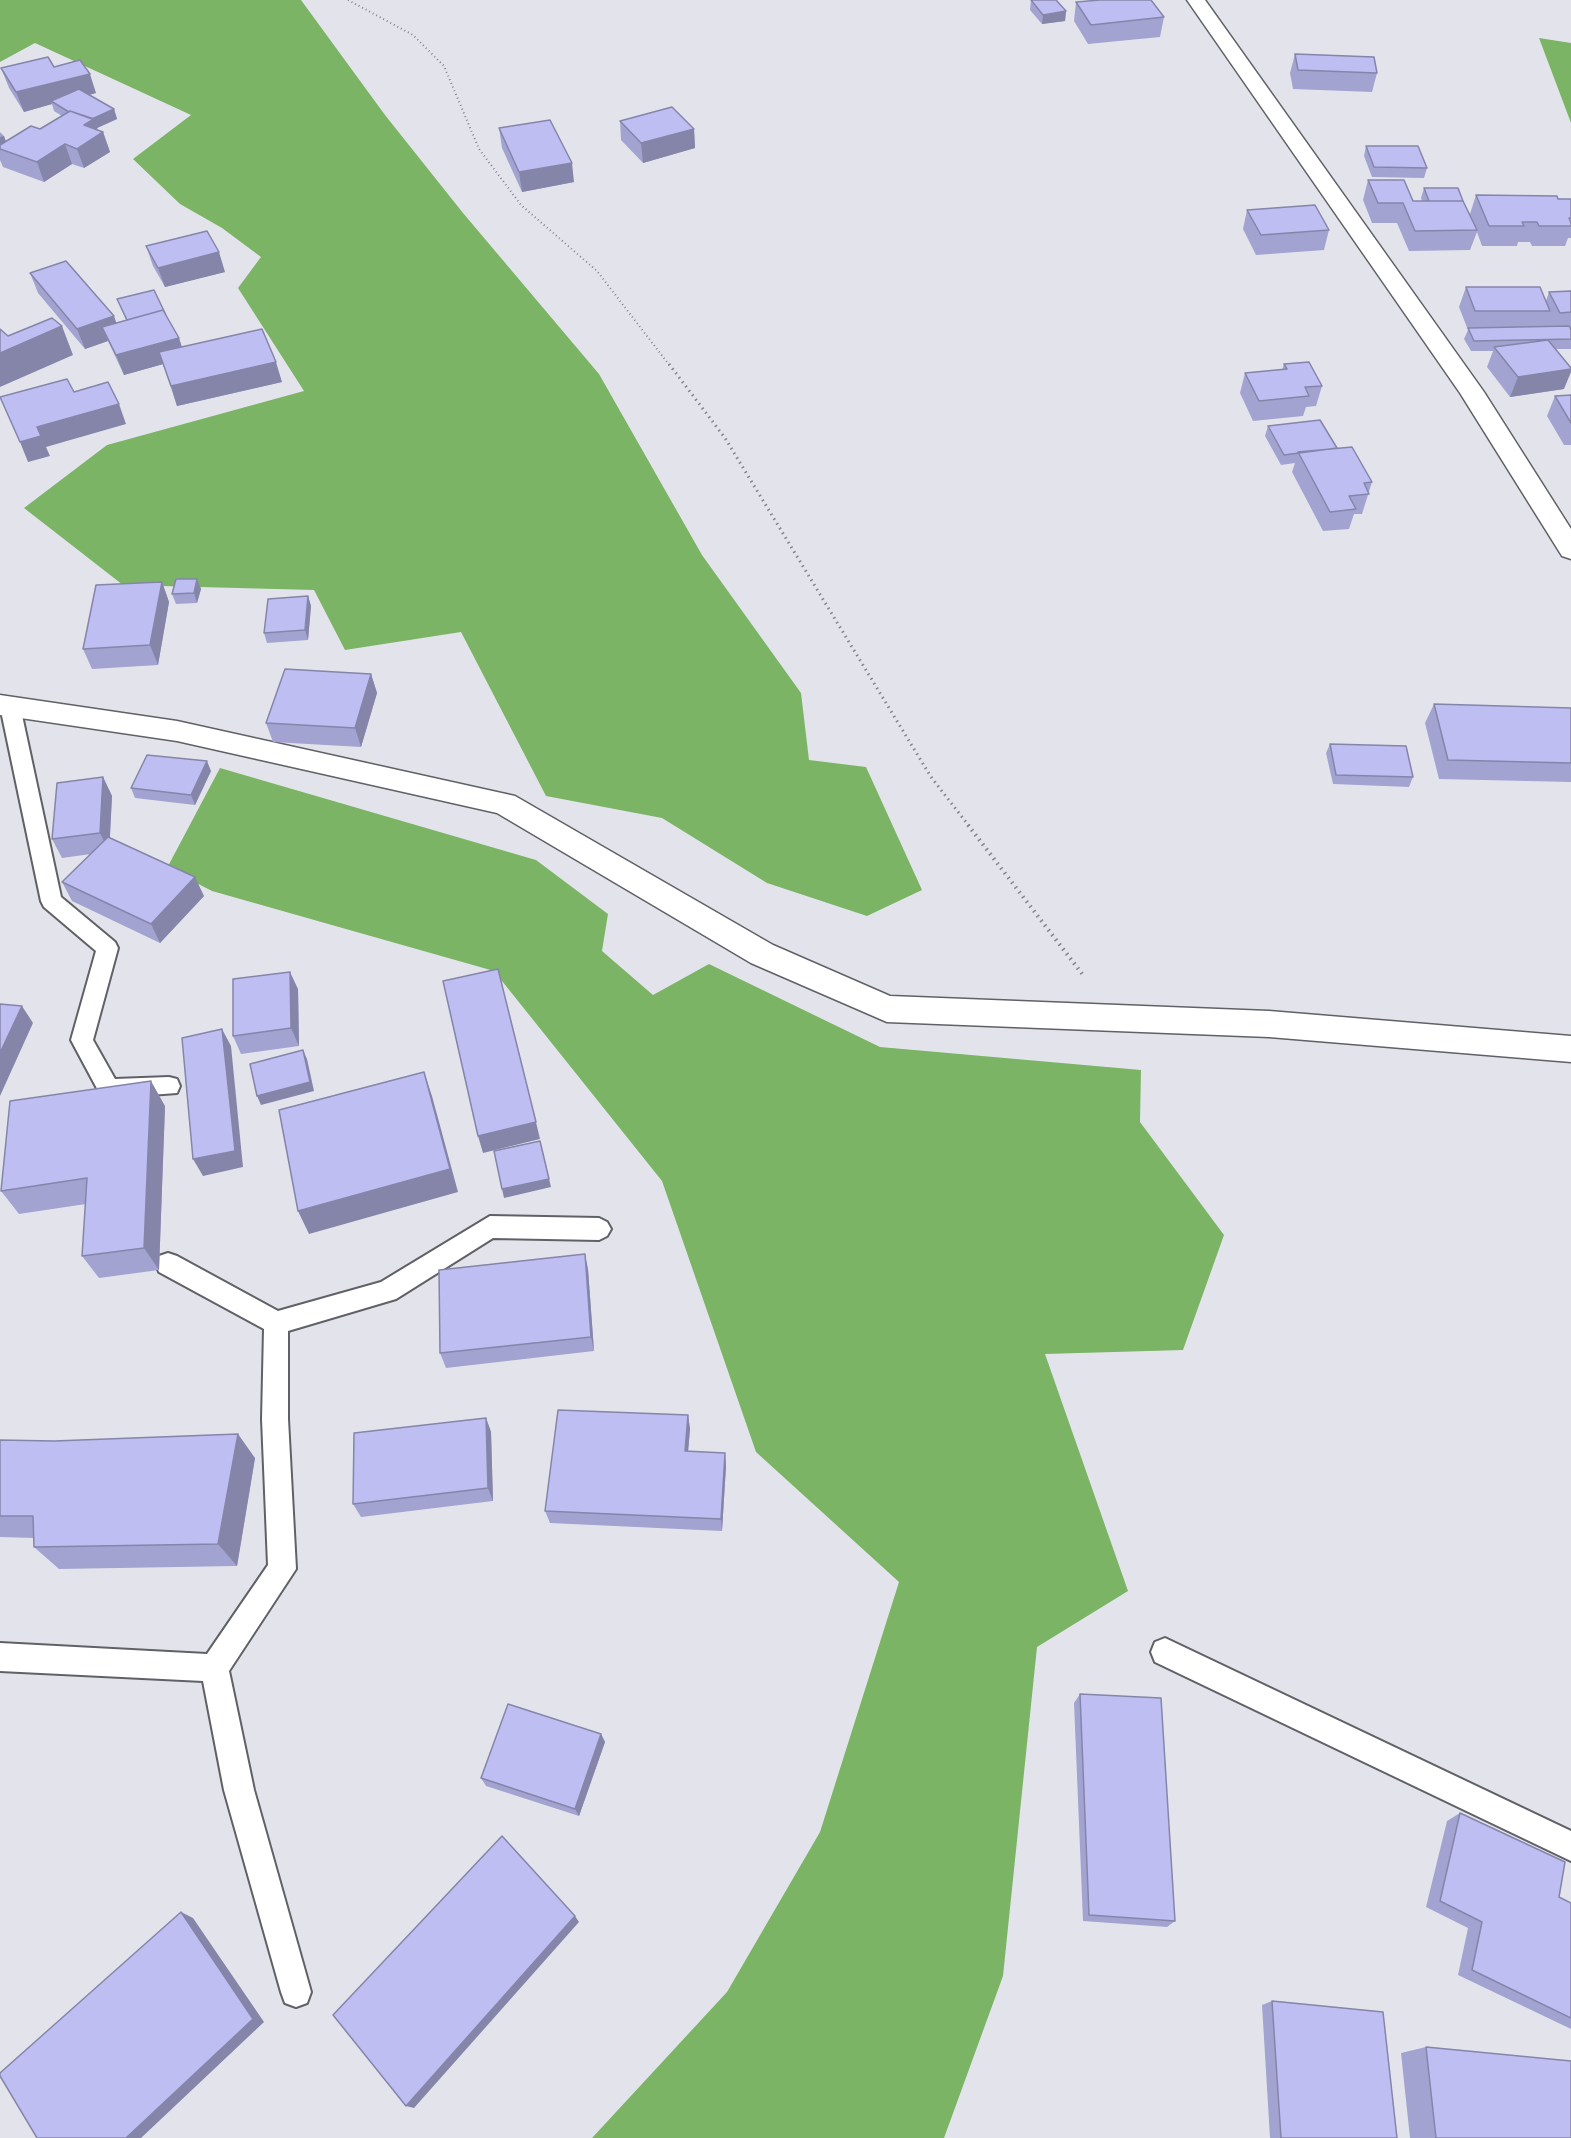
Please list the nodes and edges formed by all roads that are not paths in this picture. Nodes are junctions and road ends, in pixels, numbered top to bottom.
1 (1196, 0) edge
2 (1571, 550) edge
3 (5, 705) edge
4 (1571, 1049) edge
5 (169, 1086) dead end
6 (599, 1229) dead end
7 (168, 1264) dead end
8 (276, 1323) junction
9 (1165, 1652) dead end
10 (0, 1657) edge
11 (214, 1668) junction
12 (1571, 1846) edge
13 (296, 1992) dead end

1 - 2 street
3 - 4 street
3 - 5 lane
6 - 8 lane
7 - 8 lane
8 - 11 lane
9 - 12 lane
10 - 11 lane
11 - 13 lane

